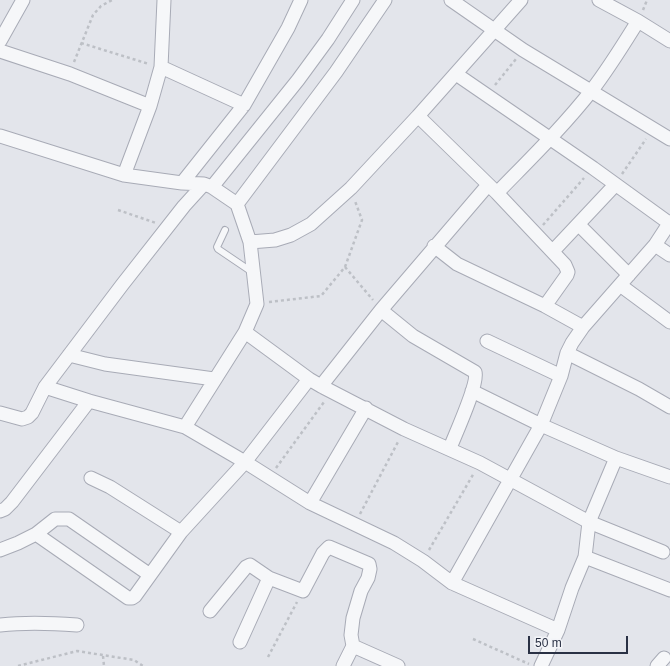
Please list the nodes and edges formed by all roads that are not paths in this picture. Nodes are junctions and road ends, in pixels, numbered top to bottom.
1 (23, 0) edge
2 (164, 0) edge
3 (301, 0) edge
4 (353, 0) edge
5 (385, 0) edge
6 (451, 0) edge
7 (521, 0) edge
8 (599, 0) edge
9 (638, 21) junction
10 (494, 30) junction
11 (0, 41) edge
12 (670, 41) edge
13 (0, 51) edge
14 (161, 67) junction
15 (456, 74) junction
16 (591, 91) junction
17 (244, 105) junction
18 (150, 106) junction
19 (418, 116) junction
20 (0, 136) edge
21 (549, 139) junction
22 (670, 139) edge
23 (124, 175) junction
24 (182, 183) junction
25 (615, 185) junction
26 (208, 186) junction
27 (492, 189) junction
28 (237, 204) junction
29 (670, 223) edge
30 (578, 225) junction
31 (225, 230) dead end
32 (250, 242) junction
33 (655, 245) junction
34 (434, 246) junction
35 (553, 251) junction
36 (670, 255) edge
37 (253, 273) junction
38 (629, 275) junction
39 (620, 286) junction
40 (545, 306) junction
41 (381, 310) junction
42 (670, 322) edge
43 (583, 327) junction
44 (245, 332) junction
45 (487, 341) dead end
46 (568, 353) junction
47 (69, 355) junction
48 (561, 376) junction
49 (214, 379) junction
50 (309, 379) junction
51 (45, 387) junction
52 (326, 388) junction
53 (472, 391) junction
54 (89, 401) junction
55 (670, 407) edge
56 (366, 408) junction
57 (0, 415) edge
58 (541, 425) junction
59 (185, 427) junction
60 (450, 448) junction
61 (616, 458) junction
62 (245, 462) junction
63 (670, 477) edge
64 (91, 478) dead end
65 (511, 479) junction
66 (310, 503) junction
67 (0, 511) edge
68 (589, 522) junction
69 (181, 532) junction
70 (36, 534) junction
71 (0, 550) edge
72 (663, 552) dead end
73 (585, 557) junction
74 (150, 575) junction
75 (270, 578) junction
76 (452, 583) junction
77 (670, 590) edge
78 (210, 612) dead end
79 (0, 625) edge
80 (77, 625) dead end
81 (558, 630) junction
82 (240, 642) dead end
83 (353, 646) junction
84 (342, 666) edge
85 (398, 666) edge
86 (541, 666) edge

1 - 11 street
2 - 14 street
3 - 17 street
4 - 26 street
5 - 28 street
6 - 10 street
7 - 10 street
8 - 9 street
9 - 12 street
9 - 16 street
10 - 15 street
10 - 16 street
13 - 18 street
14 - 17 street
14 - 18 street
15 - 19 street
15 - 21 street
16 - 21 street
16 - 22 street
17 - 24 street
18 - 23 street
19 - 27 street
19 - 32 street
20 - 23 street
21 - 25 street
21 - 27 street
23 - 24 street
24 - 26 street
25 - 29 street
25 - 30 street
26 - 28 street
26 - 47 street
27 - 34 street
27 - 35 street
28 - 32 street
29 - 33 street
30 - 35 street
30 - 38 street
31 - 37 lane
32 - 37 street
33 - 36 street
33 - 38 street
34 - 40 street
34 - 41 street
35 - 40 street
37 - 44 street
38 - 39 street
39 - 42 street
39 - 43 street
40 - 43 street
41 - 52 street
41 - 53 street
43 - 46 street
44 - 49 street
44 - 50 street
45 - 48 street
46 - 48 street
46 - 55 street
47 - 49 street
47 - 51 street
48 - 58 street
49 - 59 street
50 - 52 street
50 - 62 street
51 - 54 street
51 - 57 street
52 - 56 street
53 - 58 street
53 - 60 street
54 - 59 street
54 - 67 street
56 - 60 street
56 - 66 street
58 - 61 street
58 - 65 street
59 - 62 street
60 - 65 street
61 - 63 street
61 - 68 street
62 - 66 street
62 - 69 street
64 - 69 street
65 - 68 street
65 - 76 street
66 - 76 street
68 - 72 street
68 - 73 street
69 - 74 street
70 - 71 street
70 - 74 street
70 - 74 street
73 - 77 street
73 - 81 street
75 - 78 street
75 - 82 street
75 - 83 street
76 - 81 street
79 - 80 street
81 - 86 street
83 - 84 street
83 - 85 street

